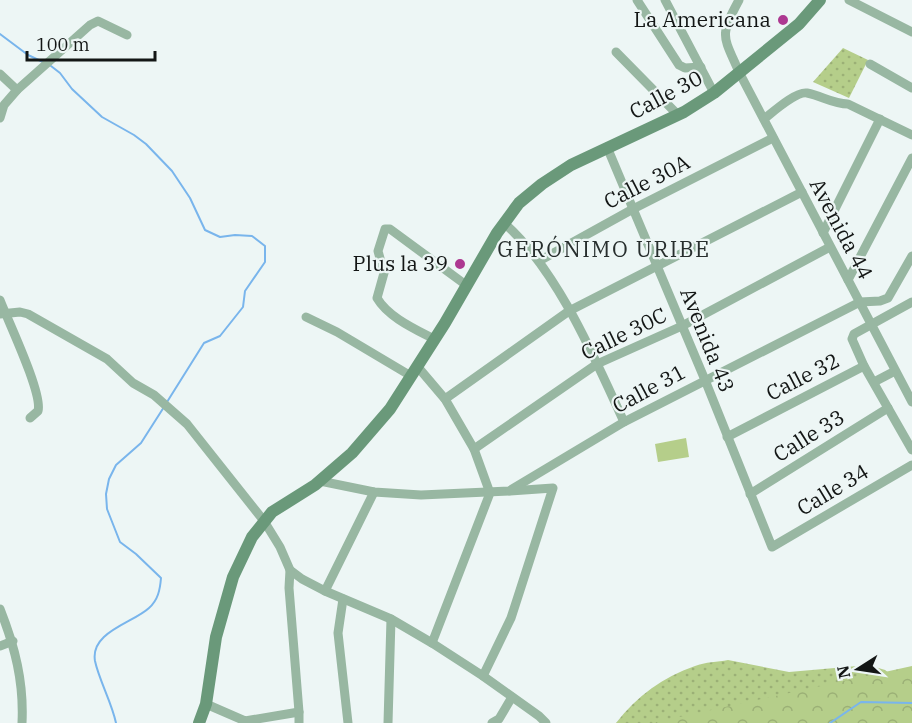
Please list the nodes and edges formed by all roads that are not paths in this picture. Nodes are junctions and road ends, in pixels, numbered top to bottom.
1 (637, 0) edge
2 (665, 0) edge
3 (739, 0) edge
4 (820, 0) edge
5 (849, 0) edge
6 (912, 32) edge
7 (127, 35) dead end
8 (616, 52) dead end
9 (870, 64) dead end
10 (701, 67) junction
11 (739, 72) junction
12 (0, 74) edge
13 (912, 87) edge
14 (17, 90) junction
15 (714, 93) junction
16 (678, 115) junction
17 (0, 118) edge
18 (764, 119) junction
19 (880, 119) junction
20 (912, 135) edge
21 (773, 138) junction
22 (607, 147) junction
23 (912, 158) edge
24 (802, 192) junction
25 (633, 209) junction
26 (504, 223) junction
27 (823, 233) junction
28 (830, 247) junction
29 (912, 256) edge
30 (539, 261) junction
31 (657, 266) junction
32 (848, 280) junction
33 (466, 285) junction
34 (0, 300) edge
35 (860, 302) junction
36 (912, 302) edge
37 (569, 311) junction
38 (2, 313) edge
39 (306, 317) dead end
40 (871, 324) junction
41 (682, 326) junction
42 (434, 339) junction
43 (597, 364) junction
44 (864, 366) junction
45 (414, 371) junction
46 (896, 371) junction
47 (705, 380) junction
48 (874, 382) junction
49 (445, 399) junction
50 (912, 402) edge
51 (888, 408) junction
52 (30, 418) dead end
53 (624, 422) junction
54 (727, 437) junction
55 (474, 449) junction
56 (912, 450) edge
57 (912, 465) edge
58 (320, 481) junction
59 (509, 491) junction
60 (374, 492) junction
61 (490, 493) junction
62 (750, 494) junction
63 (264, 522) junction
64 (772, 547) joint
65 (290, 570) junction
66 (324, 591) junction
67 (343, 599) junction
68 (0, 609) edge
69 (391, 619) junction
70 (13, 641) junction
71 (432, 643) junction
72 (0, 646) edge
73 (483, 676) junction
74 (512, 697) junction
75 (206, 704) junction
76 (299, 712) junction
77 (244, 722) edge
78 (22, 723) edge
79 (199, 723) edge
80 (299, 723) edge
81 (348, 723) edge
82 (388, 723) edge
83 (492, 723) edge
84 (546, 723) edge

1 - 10 street
2 - 10 street
3 - 11 street, Avenida 44
4 - 11 main road, Calle 30
5 - 6 street
7 - 14 street
8 - 16 street
9 - 13 street
10 - 15 street
11 - 15 main road, Calle 30
11 - 18 street, Avenida 44
12 - 14 street
14 - 17 street
15 - 16 main road, Calle 30
16 - 22 main road, Calle 30
18 - 19 street
18 - 21 street, Avenida 44
19 - 20 street
19 - 27 street
21 - 24 street, Avenida 44
21 - 25 street, Calle 30A
22 - 25 street, Avenida 43
22 - 26 main road, Calle 30
23 - 32 street
24 - 27 street, Avenida 44
24 - 31 street
25 - 30 street, Calle 30A
25 - 31 street, Avenida 43
26 - 30 street
26 - 33 main road, Calle 30
27 - 28 street, Avenida 44
28 - 32 street, Avenida 44
28 - 41 street, Calle 30C
29 - 35 street, Calle 31
30 - 37 street
31 - 37 street
31 - 41 street, Avenida 43
32 - 35 street, Avenida 44
33 - 42 main road, Calle 30
33 - 42 street
34 - 38 street
35 - 40 street, Avenida 44
35 - 47 street, Calle 31
36 - 40 street
37 - 43 street
37 - 49 street
38 - 52 street
38 - 63 street
39 - 45 street
40 - 44 street
40 - 46 street, Avenida 44
41 - 43 street, Calle 30C
41 - 47 street, Avenida 43
42 - 45 main road, Calle 30
43 - 53 street
43 - 55 street, Calle 30C
44 - 48 street
44 - 54 street, Calle 32
45 - 49 street
45 - 58 main road, Calle 30
46 - 48 street
46 - 50 street, Avenida 44
47 - 53 street, Calle 31
47 - 54 street, Avenida 43
48 - 51 street
49 - 55 street
51 - 56 street
51 - 62 street, Calle 33
53 - 59 street, Calle 31
54 - 62 street, Avenida 43
55 - 61 street
57 - 64 street, Calle 34
58 - 60 street, Calle 31
58 - 63 main road, Calle 30
59 - 61 street, Calle 31
59 - 73 street
60 - 61 street, Calle 31
60 - 66 street
61 - 71 street
62 - 64 street, Avenida 43
63 - 65 street
63 - 75 main road, Calle 30
65 - 66 street
65 - 76 street
66 - 67 street
67 - 69 street
67 - 81 street
68 - 70 street
69 - 71 street
69 - 82 street
70 - 72 street
70 - 78 street
71 - 73 street
73 - 74 street
74 - 83 street
74 - 84 street
75 - 77 street
75 - 79 main road, Calle 30
76 - 77 street
76 - 80 street

